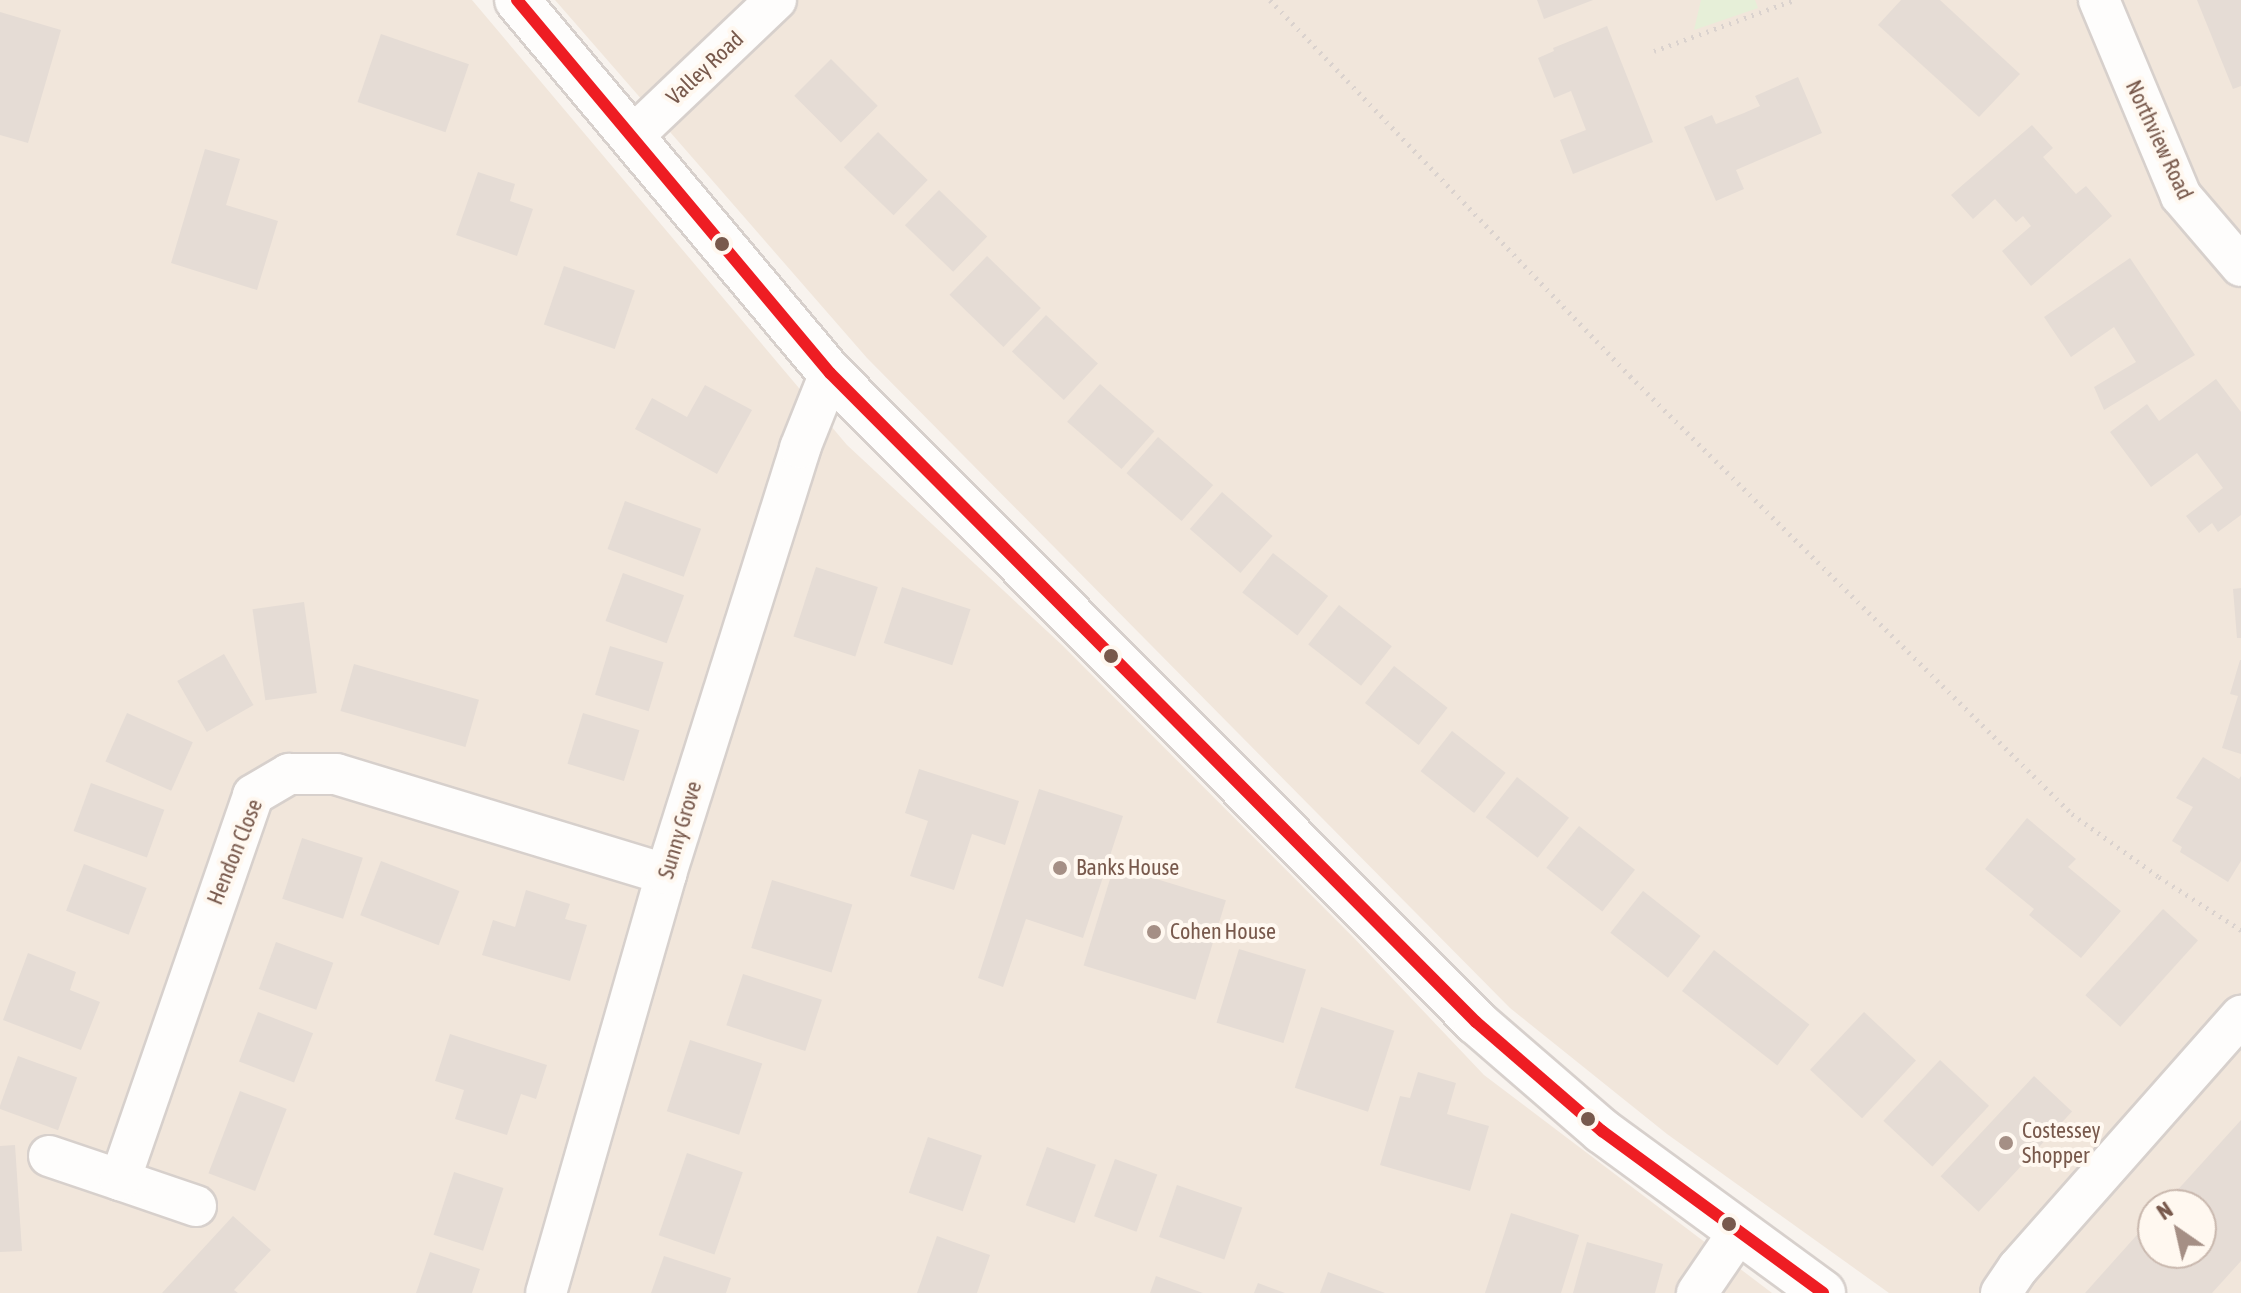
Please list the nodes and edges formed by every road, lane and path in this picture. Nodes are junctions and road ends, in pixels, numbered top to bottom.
1 (517, 0) edge
2 (776, 0) edge
3 (1270, 0) edge
4 (1794, 0) edge
5 (2099, 0) edge
6 (1654, 51) dead end
7 (634, 135) junction
8 (2241, 266) edge
9 (830, 373) junction
10 (666, 874) junction
11 (2241, 930) edge
12 (2241, 1016) edge
13 (49, 1156) dead end
14 (120, 1180) junction
15 (196, 1206) dead end
16 (1738, 1233) junction
17 (546, 1293) edge
18 (1697, 1293) edge
19 (1823, 1293) edge
20 (2001, 1293) edge

1 - 7 street
2 - 7 street, Valley Road
3 - 11 path
4 - 6 path
5 - 8 street, Northview Road
7 - 9 street
9 - 10 street, Sunny Grove
9 - 16 street
10 - 14 street, Hendon Close
10 - 17 street, Sunny Grove
12 - 20 street
13 - 14 street
14 - 15 street
16 - 18 street
16 - 19 street

